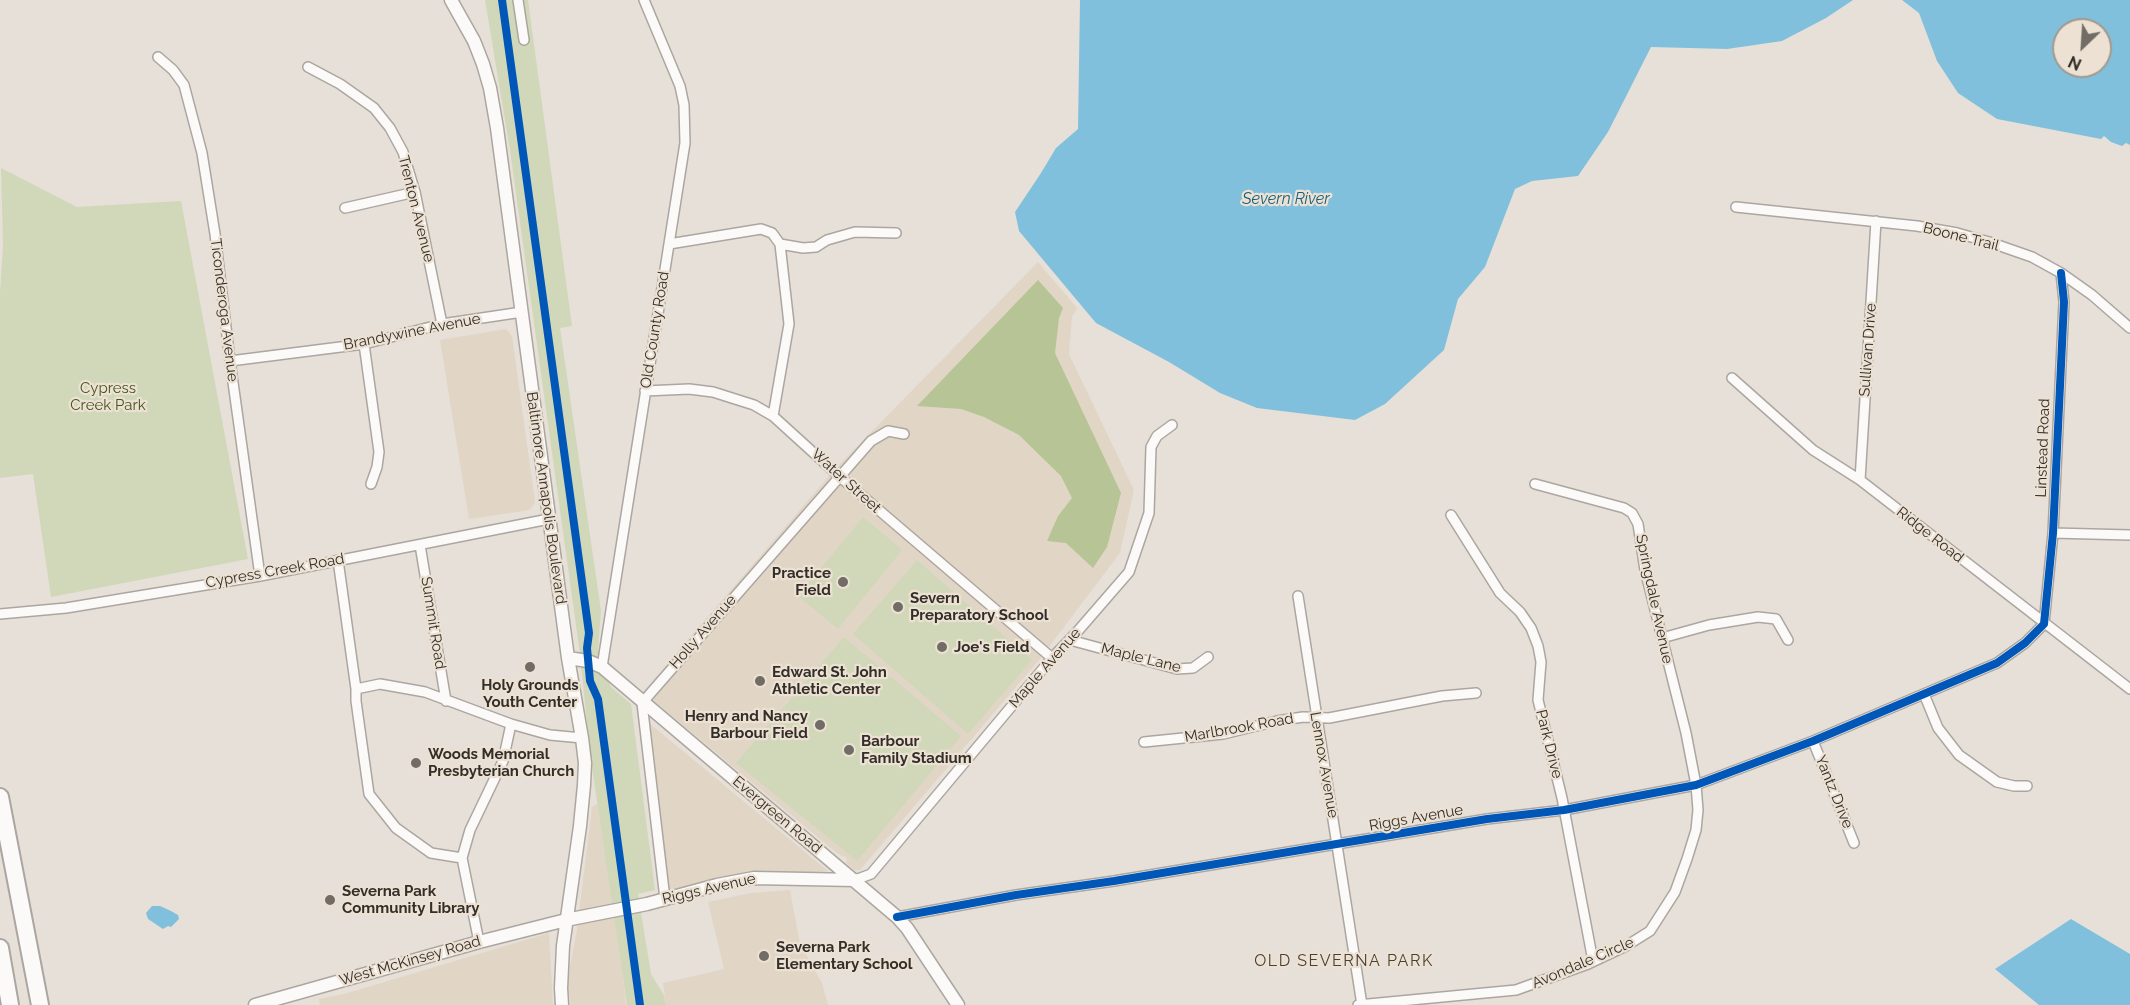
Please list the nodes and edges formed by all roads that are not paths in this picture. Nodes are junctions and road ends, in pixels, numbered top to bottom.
1 (451, 0) edge
2 (518, 0) edge
3 (644, 0) edge
4 (524, 40) dead end
5 (158, 57) dead end
6 (308, 67) dead end
7 (415, 192) junction
8 (1736, 207) dead end
9 (345, 208) dead end
10 (1876, 221) junction
11 (896, 234) dead end
12 (669, 244) junction
13 (780, 244) junction
14 (2061, 273) junction
15 (522, 312) junction
16 (442, 324) junction
17 (2130, 328) edge
18 (364, 344) junction
19 (230, 361) junction
20 (1732, 378) dead end
21 (645, 391) junction
22 (773, 416) junction
23 (1172, 425) dead end
24 (904, 434) dead end
25 (839, 476) junction
26 (1860, 480) junction
27 (371, 484) dead end
28 (1535, 484) dead end
29 (1451, 515) dead end
30 (549, 519) junction
31 (2053, 533) junction
32 (2130, 535) edge
33 (420, 545) junction
34 (338, 560) junction
35 (260, 576) junction
36 (1298, 596) dead end
37 (0, 614) edge
38 (2044, 624) junction
39 (1662, 638) junction
40 (1070, 640) junction
41 (1788, 640) dead end
42 (1208, 657) dead end
43 (568, 658) junction
44 (1052, 658) junction
45 (602, 667) junction
46 (356, 688) junction
47 (2130, 689) edge
48 (1476, 693) dead end
49 (1924, 694) junction
50 (446, 701) junction
51 (642, 703) junction
52 (1316, 718) junction
53 (511, 724) junction
54 (582, 738) junction
55 (1813, 741) junction
56 (1144, 742) dead end
57 (1696, 785) junction
58 (2027, 786) dead end
59 (0, 796) edge
60 (1564, 810) junction
61 (1854, 843) dead end
62 (1337, 845) junction
63 (462, 858) junction
64 (855, 880) junction
65 (665, 899) junction
66 (897, 917) junction
67 (566, 920) junction
68 (479, 942) junction
69 (0, 948) edge
70 (1593, 961) junction
71 (10, 1005) edge
72 (40, 1005) edge
73 (255, 1005) edge
74 (562, 1005) edge
75 (958, 1005) edge
76 (1360, 1005) edge

1 - 15 street, Baltimore Annapolis Boulevard
2 - 4 street
3 - 12 street, Old County Road
5 - 19 street, Ticonderoga Avenue
6 - 7 street, Trenton Avenue
7 - 9 street
7 - 16 street, Trenton Avenue
8 - 10 street, Boone Trail
10 - 14 street, Boone Trail
10 - 26 street, Sullivan Drive
11 - 13 street
12 - 13 street
12 - 21 street, Old County Road
13 - 22 street
14 - 17 street, Boone Trail
14 - 31 street, Linstead Road
15 - 16 street, Brandywine Avenue
15 - 30 street, Baltimore Annapolis Boulevard
16 - 18 street, Brandywine Avenue
18 - 19 street, Brandywine Avenue
18 - 27 street
19 - 35 street, Ticonderoga Avenue
20 - 26 street, Ridge Road
21 - 22 street, Water Street
21 - 45 street, Old County Road
22 - 25 street, Water Street
23 - 40 street, Maple Avenue
24 - 25 street, Holly Avenue
25 - 44 street, Water Street
25 - 51 street, Holly Avenue
26 - 38 street, Ridge Road
28 - 39 street, Springdale Avenue
29 - 60 street, Park Drive
30 - 33 street, Cypress Creek Road
30 - 43 street, Baltimore Annapolis Boulevard
31 - 32 street
31 - 38 street, Linstead Road
33 - 34 street, Cypress Creek Road
33 - 50 street, Summit Road
34 - 35 street, Cypress Creek Road
34 - 46 street
35 - 37 street, Cypress Creek Road
36 - 52 street, Lennox Avenue
38 - 47 street, Ridge Road
38 - 49 street, Riggs Avenue
39 - 41 street
39 - 57 street, Springdale Avenue
40 - 42 street, Maple Lane
40 - 44 street, Maple Avenue
43 - 45 street, Evergreen Road
43 - 54 street, Baltimore Annapolis Boulevard
44 - 64 street, Maple Avenue
45 - 51 street, Evergreen Road
46 - 50 street
46 - 63 street
48 - 52 street, Marlbrook Road
49 - 55 street, Riggs Avenue
49 - 58 street
50 - 53 street
51 - 64 street, Evergreen Road
51 - 65 street
52 - 56 street, Marlbrook Road
52 - 62 street, Lennox Avenue
53 - 54 street
53 - 63 street
54 - 67 street, Baltimore Annapolis Boulevard
55 - 57 street, Riggs Avenue
55 - 61 street, Yantz Drive
57 - 60 street, Riggs Avenue
57 - 70 street, Avondale Circle
59 - 72 highway
60 - 62 street, Riggs Avenue
60 - 70 street, Park Drive
62 - 66 street, Riggs Avenue
62 - 76 street, Lennox Avenue
63 - 68 street
64 - 65 street, Riggs Avenue
64 - 66 street, Evergreen Road
65 - 67 street, Riggs Avenue
66 - 75 street, Evergreen Road
67 - 68 street, West McKinsey Road
67 - 74 street, Baltimore Annapolis Boulevard
68 - 73 street, West McKinsey Road
69 - 71 highway
70 - 76 street, Avondale Circle

